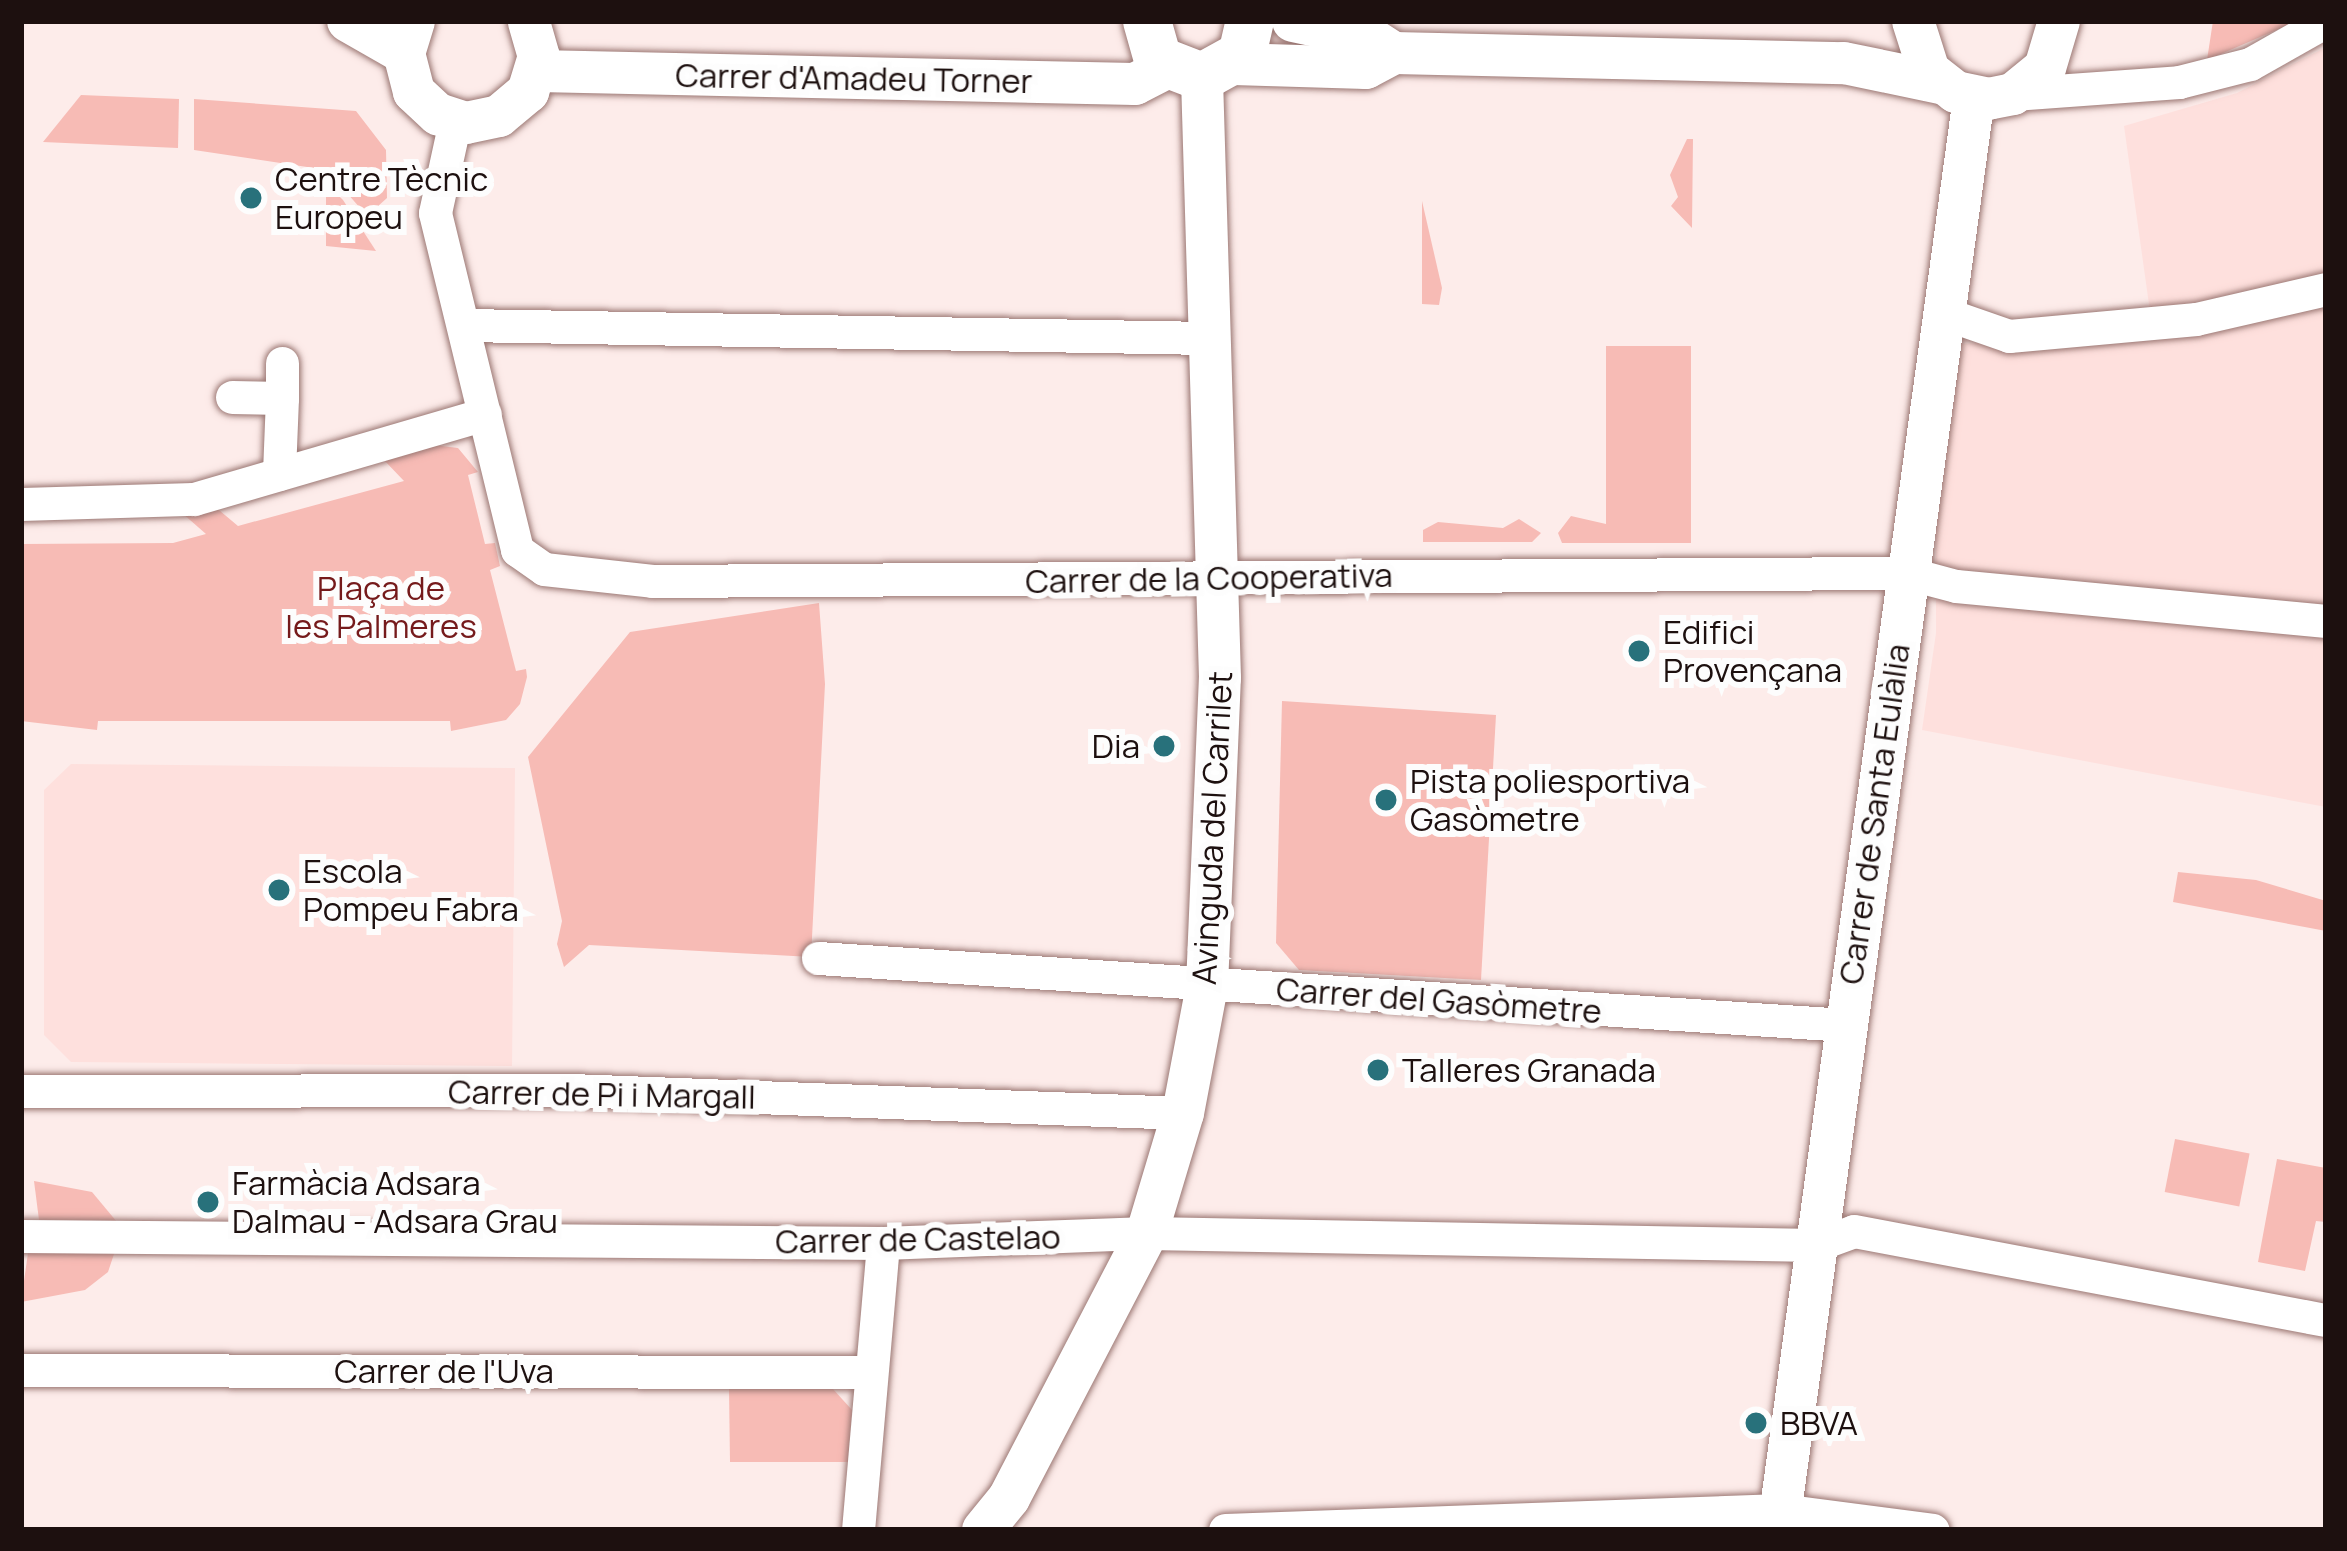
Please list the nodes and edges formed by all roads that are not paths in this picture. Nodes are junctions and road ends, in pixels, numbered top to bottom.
1 (348, 21) edge
2 (529, 21) edge
3 (1147, 21) edge
4 (1293, 21) edge
5 (2060, 21) edge
6 (2326, 21) edge
7 (1912, 25) edge
8 (409, 37) edge
9 (1394, 53) junction
10 (1213, 58) edge
11 (1844, 64) junction
12 (538, 71) junction
13 (1976, 92) junction
14 (455, 121) junction
15 (2326, 289) edge
16 (1943, 313) junction
17 (464, 325) junction
18 (1210, 338) junction
19 (282, 363) dead end
20 (232, 397) dead end
21 (282, 398) junction
22 (485, 414) junction
23 (279, 474) junction
24 (21, 504) edge
25 (1907, 573) junction
26 (1217, 578) junction
27 (2326, 621) edge
28 (818, 958) dead end
29 (1207, 986) junction
30 (1845, 1025) junction
31 (21, 1091) edge
32 (1183, 1113) junction
33 (1147, 1233) junction
34 (21, 1236) edge
35 (883, 1243) junction
36 (1816, 1245) junction
37 (2326, 1320) edge
38 (21, 1370) edge
39 (866, 1372) junction
40 (1779, 1520) edge
41 (858, 1530) edge
42 (983, 1530) edge
43 (1225, 1530) edge
44 (1933, 1530) edge

1 - 8 street
2 - 12 street
3 - 10 main road
4 - 9 street, Carrer d'Amadeu Torner
5 - 13 street
6 - 13 street
7 - 11 street, Carrer d'Amadeu Torner
7 - 13 street
8 - 14 street
9 - 10 street, Carrer d'Amadeu Torner
9 - 11 street, Carrer d'Amadeu Torner
10 - 12 street, Carrer d'Amadeu Torner
10 - 18 street, Avinguda del Carrilet
11 - 13 street, Carrer d'Amadeu Torner
12 - 14 street
13 - 16 street, Carrer de Santa Eulàlia
14 - 17 street
15 - 16 street
16 - 25 street, Carrer de Santa Eulàlia
17 - 18 street
17 - 22 street
18 - 26 street, Avinguda del Carrilet
19 - 21 street
20 - 21 street
21 - 23 street
22 - 23 street
22 - 26 street, Carrer de la Cooperativa
23 - 24 street
25 - 26 street, Carrer de la Cooperativa
25 - 27 street, Carrer de la Cooperativa
25 - 30 street, Carrer de Santa Eulàlia
26 - 29 street, Avinguda del Carrilet
28 - 29 street, Carrer del Gasòmetre
29 - 30 street, Carrer del Gasòmetre
29 - 32 street, Avinguda del Carrilet
30 - 36 street, Carrer de Santa Eulàlia
31 - 32 street, Carrer de Pi i Margall
32 - 33 street, Avinguda del Carrilet
33 - 35 street, Carrer de Castelao
33 - 36 street, Carrer de Castelao
33 - 42 street, Avinguda del Carrilet
34 - 35 street, Carrer de Castelao
35 - 39 street
36 - 37 street, Carrer de Castelao
36 - 40 street, Carrer de Santa Eulàlia
38 - 39 street, Carrer de l'Uva
39 - 41 street
40 - 43 street
40 - 44 street

